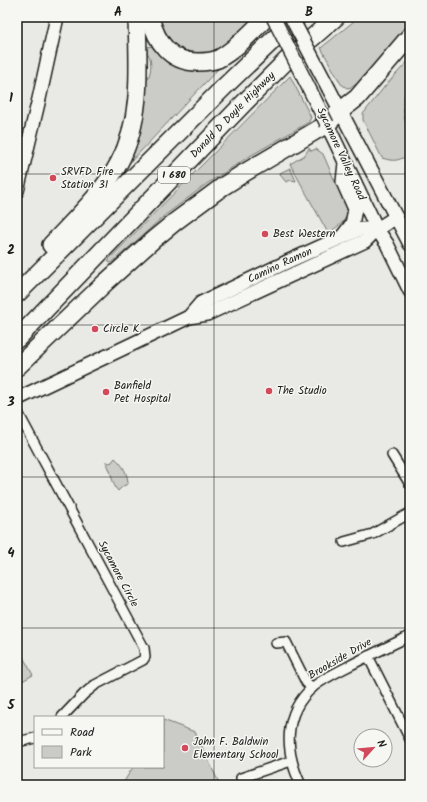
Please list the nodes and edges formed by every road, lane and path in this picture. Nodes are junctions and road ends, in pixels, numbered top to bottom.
1 (57, 17) edge
2 (137, 17) edge
3 (150, 17) edge
4 (267, 17) edge
5 (273, 17) edge
6 (291, 17) edge
7 (297, 17) edge
8 (336, 17) edge
9 (410, 36) edge
10 (340, 111) junction
11 (328, 124) junction
12 (345, 163) junction
13 (17, 191) edge
14 (396, 217) junction
15 (377, 229) junction
16 (341, 238) junction
17 (410, 244) edge
18 (17, 282) edge
19 (410, 290) edge
20 (17, 294) edge
21 (189, 316) junction
22 (17, 339) edge
23 (17, 367) edge
24 (17, 399) edge
25 (17, 411) edge
26 (392, 455) dead end
27 (410, 484) edge
28 (410, 513) edge
29 (344, 542) dead end
30 (410, 636) edge
31 (276, 643) dead end
32 (368, 656) junction
33 (312, 688) junction
34 (63, 716) edge
35 (34, 738) edge
36 (410, 739) edge
37 (17, 742) edge
38 (291, 761) junction
39 (241, 778) dead end
40 (301, 785) edge

1 - 13 main road
2 - 18 highway
3 - 4 highway
5 - 11 main road, Sycamore Valley Road, bridge
6 - 10 main road, Sycamore Valley Road, bridge
7 - 20 highway, I 680
8 - 22 highway, Donald D Doyle Highway / I 680
9 - 10 highway
10 - 11 highway
10 - 14 main road, Sycamore Valley Road
11 - 12 main road, Sycamore Valley Road
11 - 23 highway
12 - 15 main road, Sycamore Valley Road
12 - 16 main road
14 - 15 main road, Camino Ramon
14 - 17 main road, Sycamore Valley Road
15 - 16 main road, Camino Ramon
15 - 19 main road, Sycamore Valley Road
15 - 21 main road, Camino Ramon
16 - 21 main road, Camino Ramon
21 - 24 main road, Camino Ramon
25 - 34 street, Sycamore Circle
26 - 27 street
28 - 29 street
30 - 32 street, Brookside Drive
31 - 33 street
32 - 33 street, Brookside Drive
32 - 36 street
33 - 38 street, Brookside Drive
35 - 37 street
38 - 39 street
38 - 40 street, Brookside Drive

